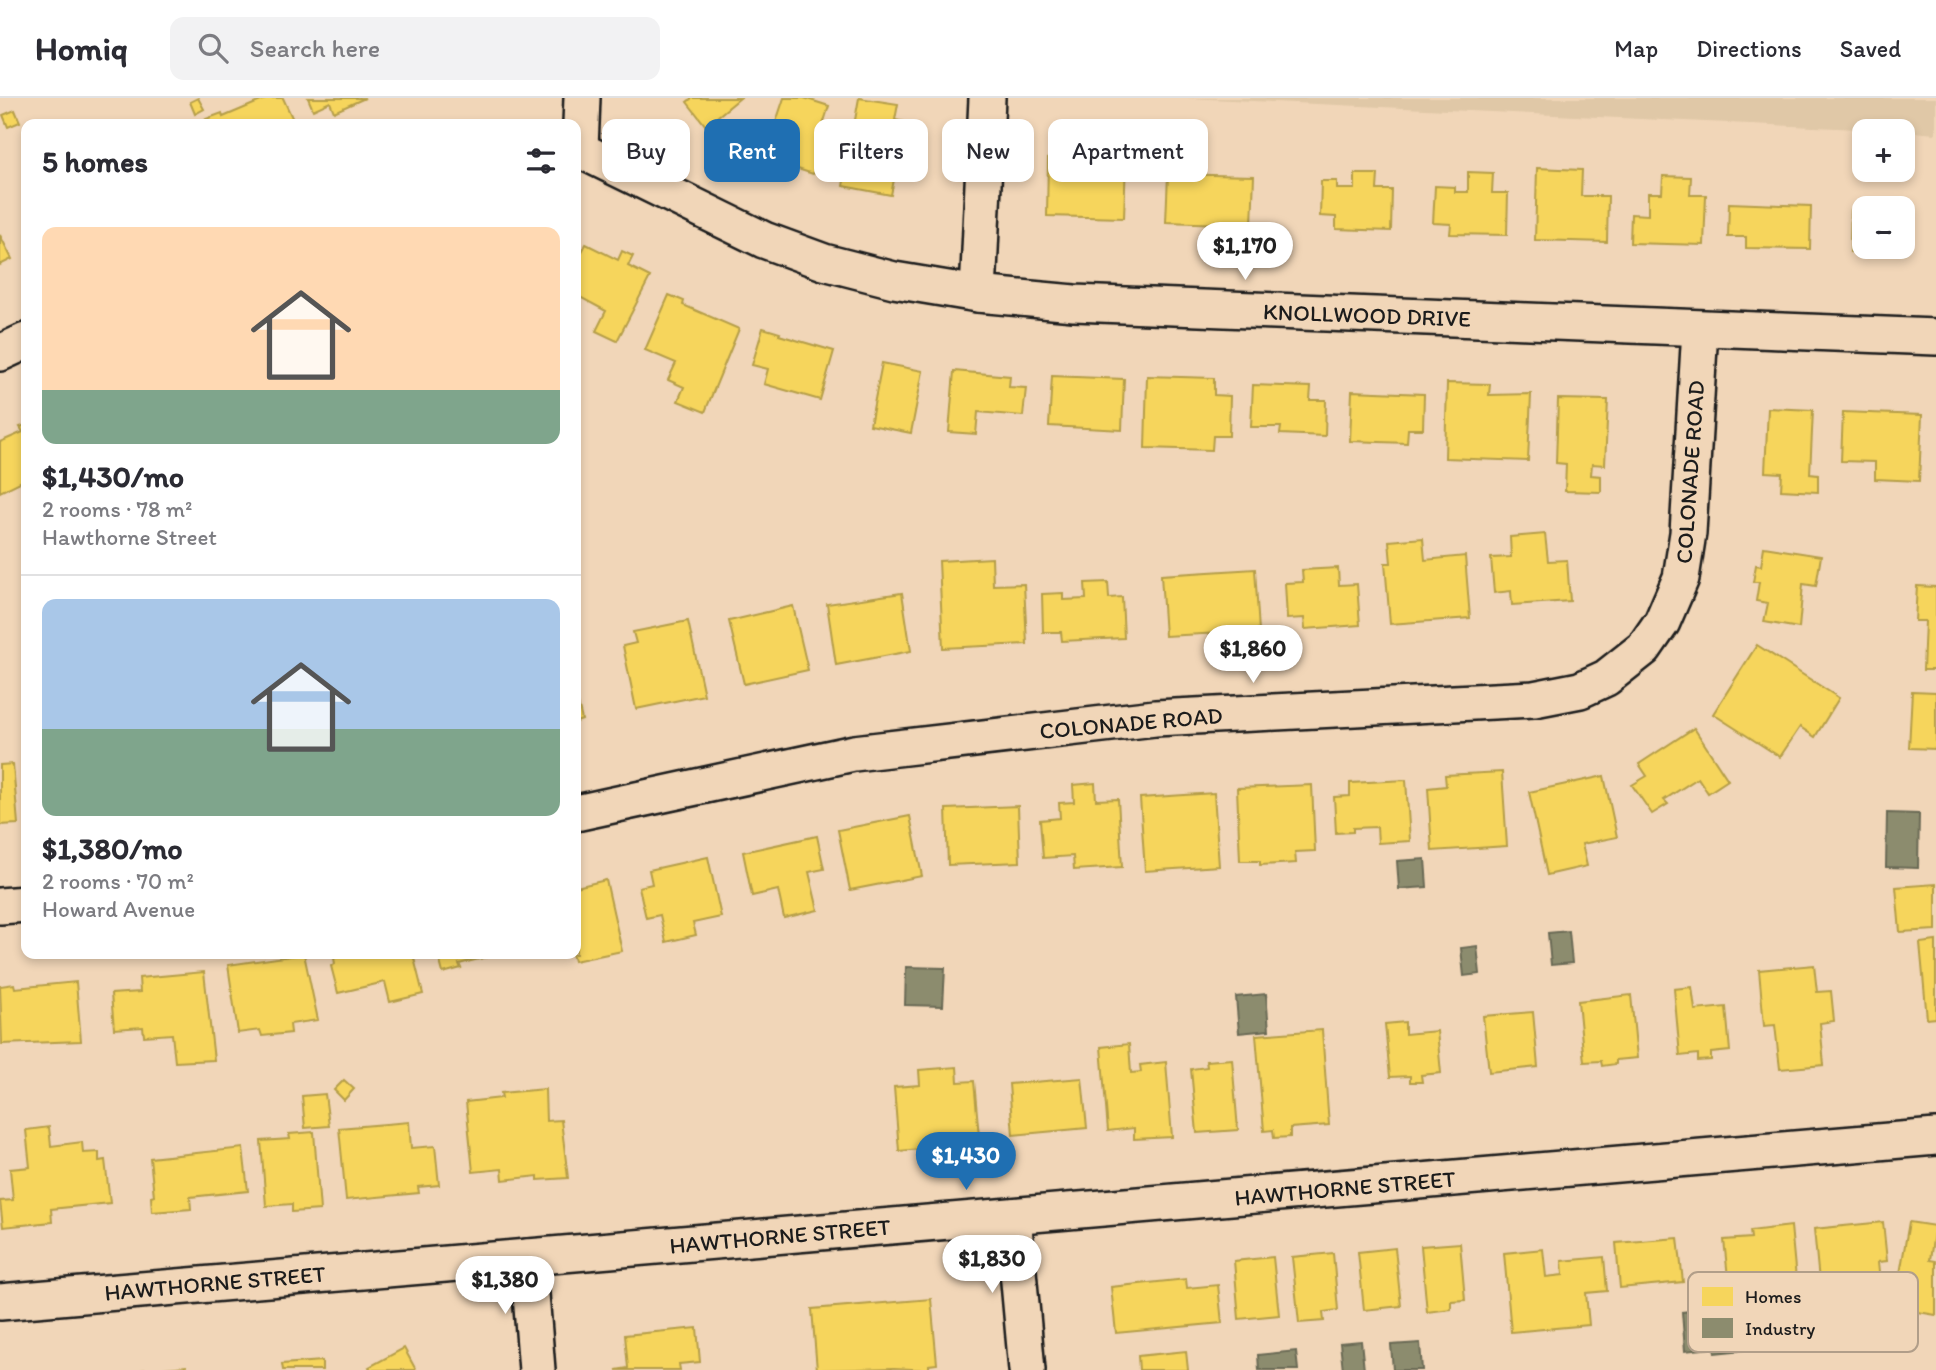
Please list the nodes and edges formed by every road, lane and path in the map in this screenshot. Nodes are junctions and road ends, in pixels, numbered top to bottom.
1 (582, 98) edge
2 (987, 98) edge
3 (580, 119) edge
4 (581, 150) edge
5 (978, 294) junction
6 (1700, 329) junction
7 (1936, 337) edge
8 (21, 343) edge
9 (0, 353) edge
10 (581, 812) edge
11 (21, 904) edge
12 (0, 906) edge
13 (1936, 1137) edge
14 (1013, 1216) junction
15 (528, 1257) junction
16 (0, 1302) edge
17 (537, 1370) edge
18 (1027, 1370) edge

1 - 3 street
2 - 5 street
4 - 5 street, KNOLLWOOD DRIVE
5 - 6 street, KNOLLWOOD DRIVE
6 - 7 street, KNOLLWOOD DRIVE
6 - 10 street, COLONADE ROAD
8 - 9 street
11 - 12 street
13 - 14 street, HAWTHORNE STREET
14 - 15 street, HAWTHORNE STREET
14 - 18 street
15 - 16 street, HAWTHORNE STREET
15 - 17 street

